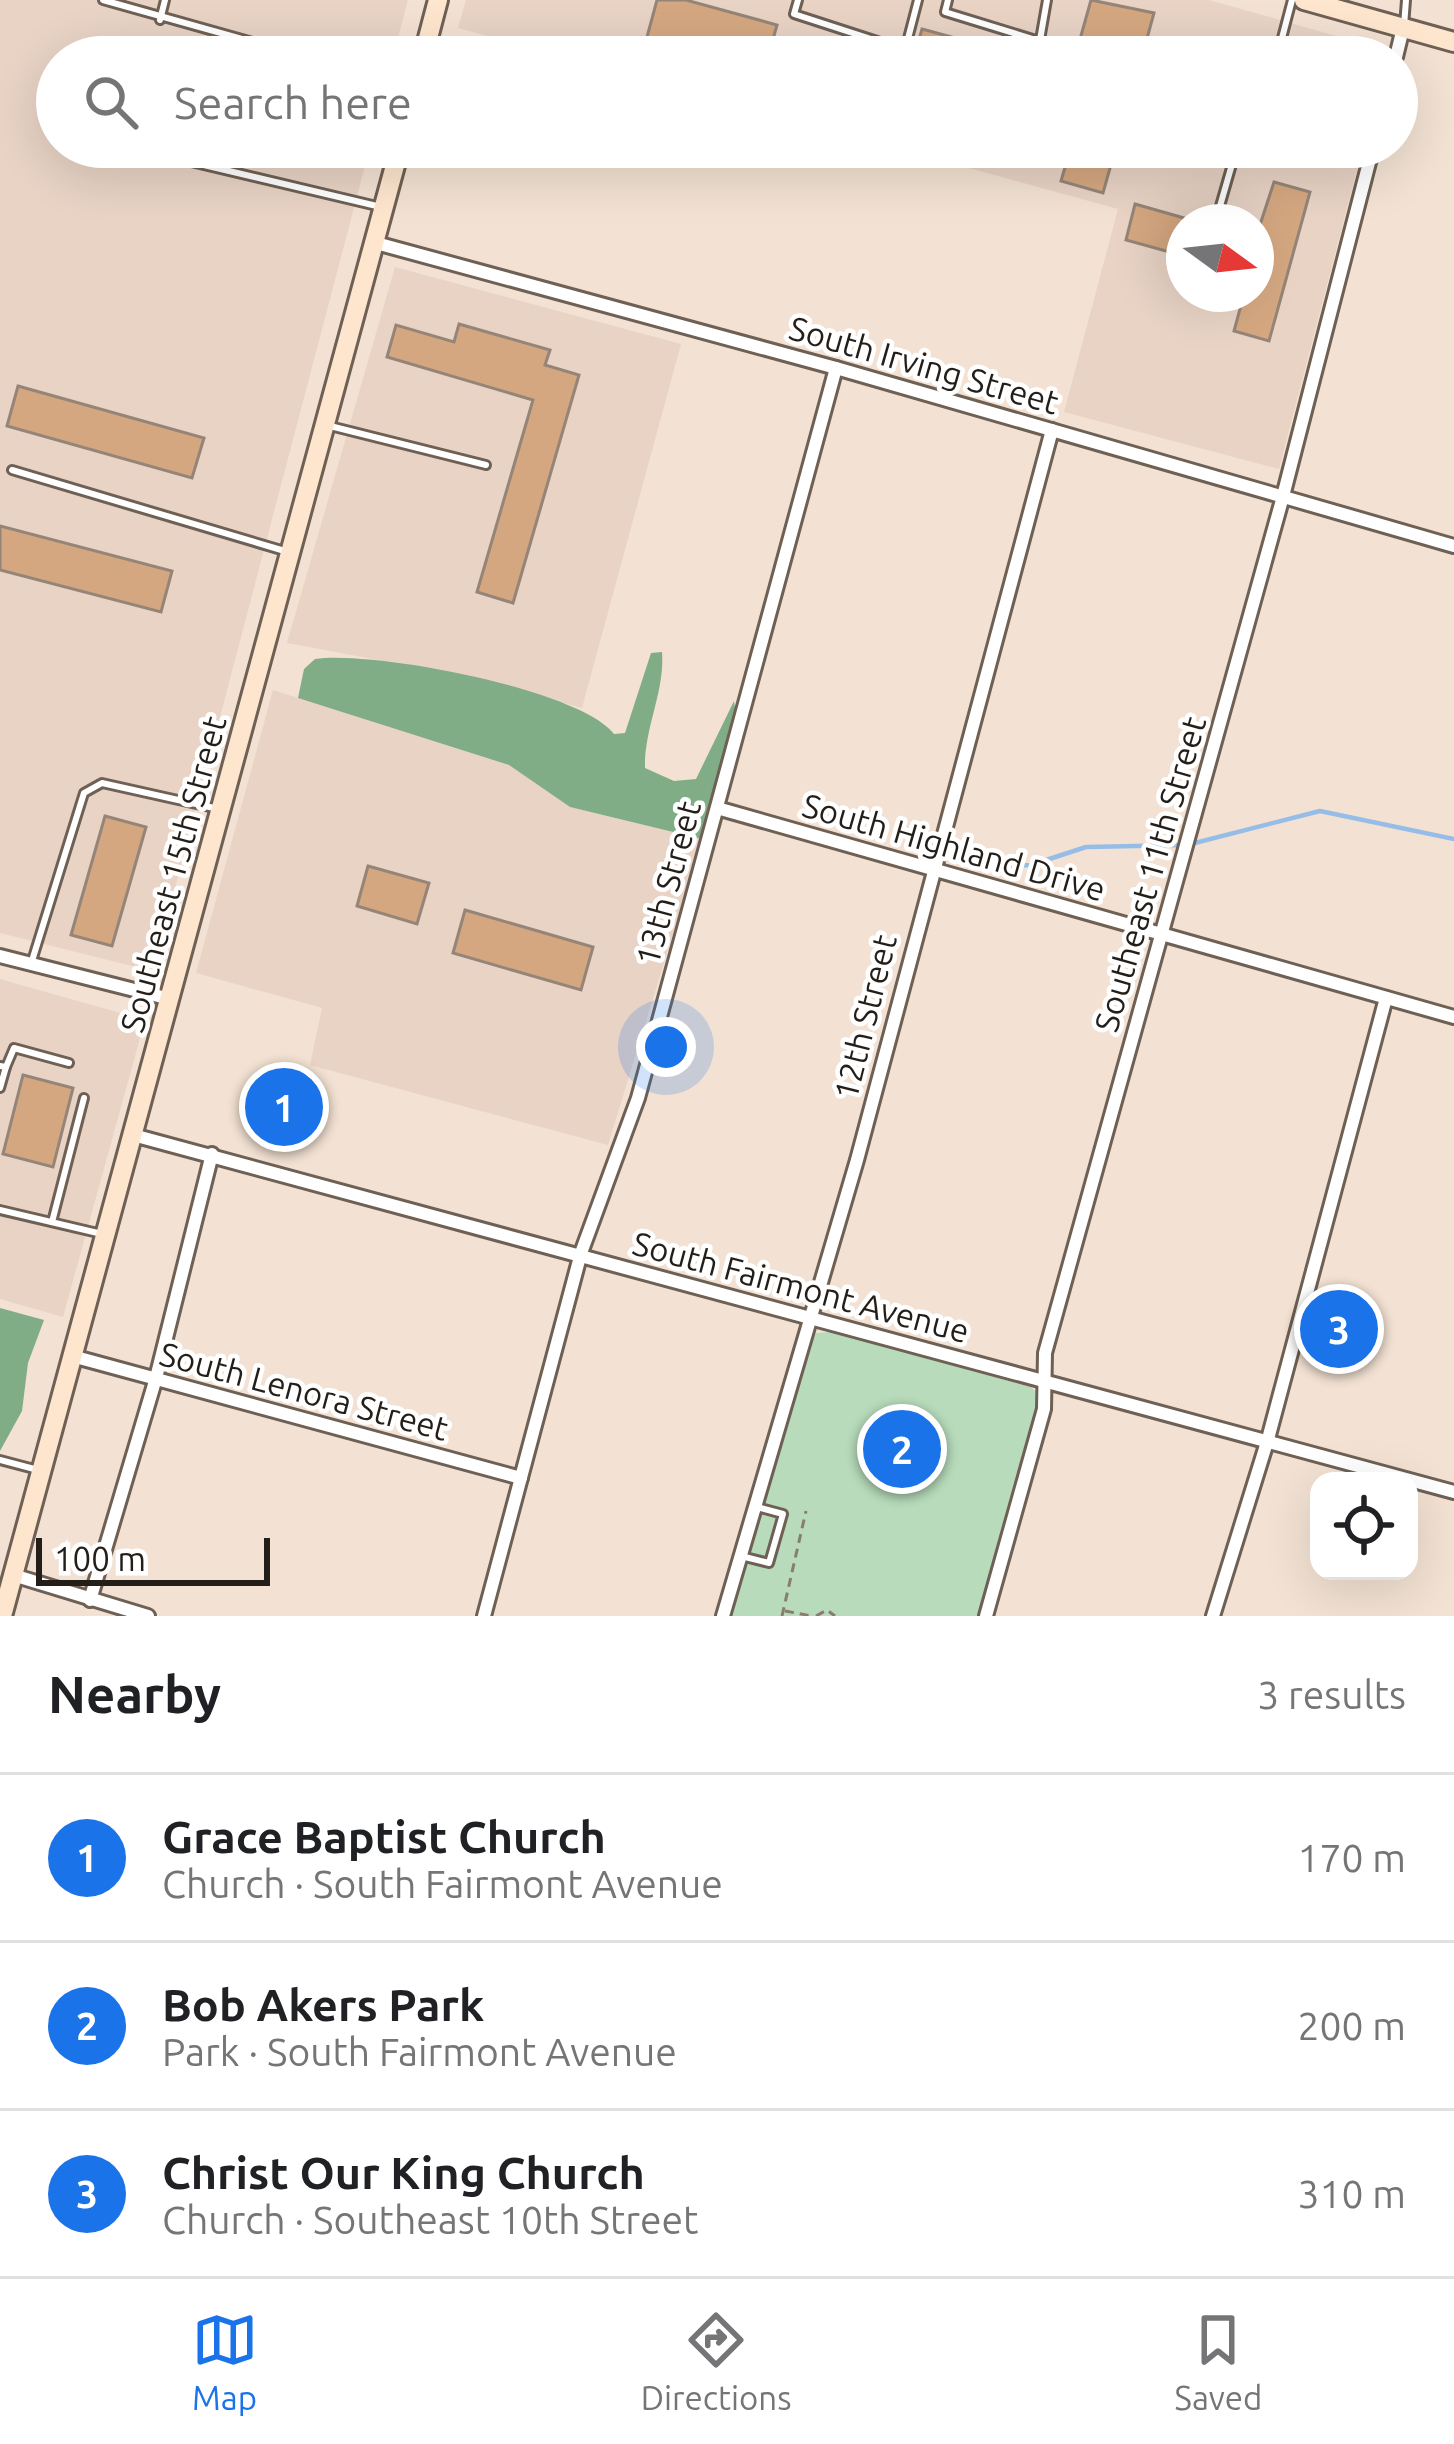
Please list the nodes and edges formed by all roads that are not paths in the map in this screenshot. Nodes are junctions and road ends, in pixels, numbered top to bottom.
1 (103, 0) edge
2 (165, 0) edge
3 (438, 0) edge
4 (798, 0) edge
5 (918, 0) edge
6 (948, 0) edge
7 (1047, 0) edge
8 (1292, 0) edge
9 (1406, 0) edge
10 (1311, 1) edge
11 (160, 20) junction
12 (1403, 28) junction
13 (223, 36) edge
14 (429, 36) edge
15 (862, 36) edge
16 (909, 36) edge
17 (1023, 36) edge
18 (1037, 36) edge
19 (1283, 36) edge
20 (1401, 36) edge
21 (1454, 42) edge
22 (216, 168) edge
23 (395, 168) edge
24 (1231, 168) edge
25 (1368, 168) edge
26 (1221, 204) edge
27 (385, 208) junction
28 (376, 243) junction
29 (836, 368) junction
30 (327, 424) junction
31 (1052, 430) junction
32 (486, 466) dead end
33 (13, 470) dead end
34 (1282, 500) junction
35 (1454, 546) edge
36 (292, 553) junction
37 (717, 808) junction
38 (222, 810) junction
39 (931, 869) junction
40 (1161, 934) junction
41 (0, 957) edge
42 (31, 964) junction
43 (1386, 998) junction
44 (170, 999) junction
45 (1454, 1017) edge
46 (69, 1063) dead end
47 (3, 1066) edge
48 (0, 1088) edge
49 (83, 1098) dead end
50 (133, 1135) junction
51 (212, 1154) junction
52 (0, 1210) edge
53 (52, 1222) junction
54 (106, 1235) junction
55 (581, 1253) junction
56 (812, 1319) junction
57 (72, 1356) junction
58 (155, 1378) junction
59 (1045, 1381) junction
60 (1268, 1439) junction
61 (0, 1460) edge
62 (41, 1471) junction
63 (521, 1478) junction
64 (1454, 1492) edge
65 (754, 1506) junction
66 (740, 1556) junction
67 (13, 1575) junction
68 (90, 1600) junction
69 (2, 1616) edge
70 (148, 1616) edge
71 (484, 1616) edge
72 (723, 1616) edge
73 (986, 1616) edge
74 (1214, 1616) edge

1 - 11 lane
2 - 11 lane
3 - 14 main road
4 - 15 lane
5 - 16 lane
6 - 17 lane
7 - 18 lane
8 - 19 lane
9 - 12 lane
10 - 12 main road
11 - 13 lane
12 - 20 street
12 - 21 main road
22 - 27 lane
23 - 27 main road, Southeast 15th Street
24 - 26 lane
25 - 34 street, Southeast 11th Street
27 - 28 main road, Southeast 15th Street
28 - 29 street, South Irving Street
28 - 30 main road, Southeast 15th Street
29 - 31 street, South Irving Street
29 - 37 street, 13th Street
30 - 32 lane
30 - 36 main road, Southeast 15th Street
31 - 34 street, South Irving Street
31 - 39 street, 12th Street
33 - 36 lane
34 - 35 street, South Irving Street
34 - 40 street, Southeast 11th Street
36 - 38 main road, Southeast 15th Street
37 - 39 street, South Highland Drive
37 - 55 street, 13th Street
38 - 42 lane
38 - 44 main road, Southeast 15th Street
39 - 40 street, South Highland Drive
39 - 56 street, 12th Street
40 - 43 street, South Highland Drive
40 - 59 street, Southeast 11th Street
41 - 42 street
42 - 44 street
43 - 45 street, South Highland Drive
43 - 60 street
44 - 50 main road, Southeast 15th Street
46 - 47 lane
47 - 48 lane
49 - 53 lane
50 - 51 street, South Fairmont Avenue
50 - 54 main road, Southeast 15th Street
51 - 55 street, South Fairmont Avenue
51 - 58 street
52 - 53 lane
53 - 54 lane
54 - 57 main road, Southeast 15th Street
55 - 56 street, South Fairmont Avenue
55 - 63 street, 13th Street
56 - 59 street, South Fairmont Avenue
56 - 65 street, 12th Street
57 - 58 street, South Lenora Street
57 - 62 main road, Southeast 15th Street
58 - 63 street, South Lenora Street
58 - 68 street
59 - 60 street, South Fairmont Avenue
59 - 73 street, Southeast 11th Street
60 - 64 street, South Fairmont Avenue
60 - 74 street
61 - 62 lane
62 - 67 main road, Southeast 15th Street
63 - 71 street, 13th Street
65 - 66 street, 12th Street
65 - 66 lane
66 - 72 street, 12th Street
67 - 68 street
67 - 69 main road, Southeast 15th Street
68 - 70 street

